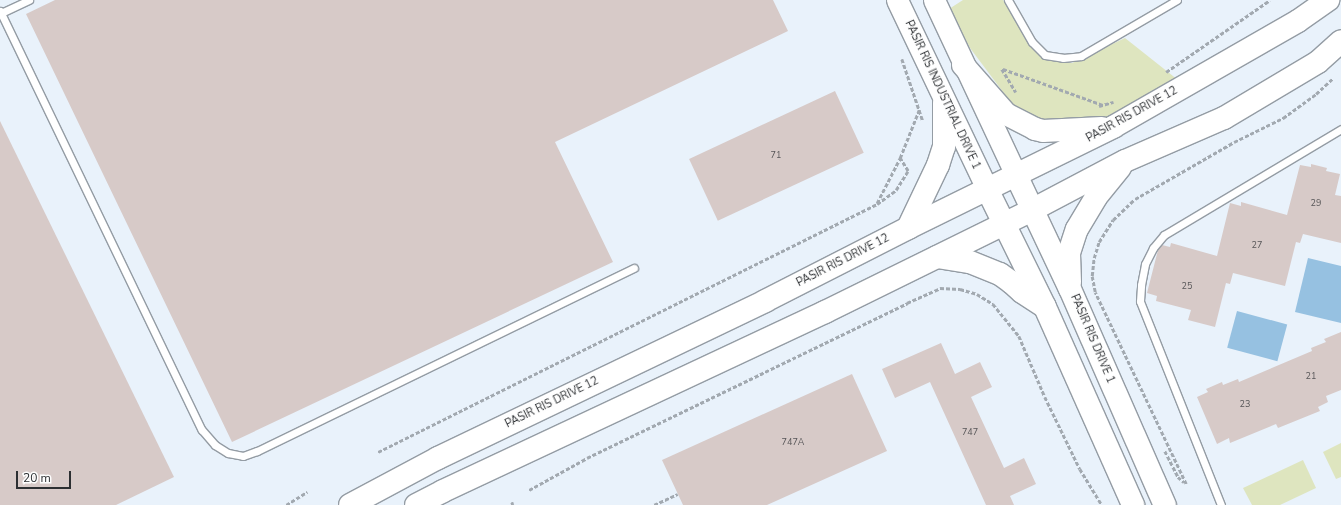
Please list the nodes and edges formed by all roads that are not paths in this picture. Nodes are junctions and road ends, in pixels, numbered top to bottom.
1 (29, 0) edge
2 (897, 0) edge
3 (934, 0) edge
4 (1008, 0) edge
5 (1177, 0) edge
6 (1328, 0) edge
7 (0, 12) edge
8 (1341, 41) edge
9 (963, 65) junction
10 (944, 103) junction
11 (1113, 127) junction
12 (1341, 130) edge
13 (1125, 162) junction
14 (1016, 175) junction
15 (987, 189) junction
16 (1032, 210) junction
17 (1005, 223) junction
18 (908, 228) junction
19 (937, 257) junction
20 (634, 268) dead end
21 (1070, 289) junction
22 (1045, 307) junction
23 (350, 505) edge
24 (416, 505) edge
25 (1133, 505) edge
26 (1165, 505) edge
27 (1221, 505) edge

1 - 7 lane
2 - 10 main road, PASIR RIS INDUSTRIAL DRIVE 1
3 - 9 main road
4 - 5 lane
6 - 11 main road, PASIR RIS DRIVE 12
7 - 20 lane
8 - 13 main road
9 - 11 main road
9 - 14 main road
10 - 15 main road, PASIR RIS INDUSTRIAL DRIVE 1
10 - 18 main road
11 - 14 main road, PASIR RIS DRIVE 12
12 - 27 lane
13 - 16 main road
13 - 21 main road
14 - 15 main road, PASIR RIS DRIVE 12
14 - 16 main road, PASIR RIS DRIVE 1
15 - 17 main road
15 - 18 main road, PASIR RIS DRIVE 12
16 - 17 main road
16 - 21 main road, PASIR RIS DRIVE 1
17 - 19 main road
17 - 22 main road
18 - 23 main road, PASIR RIS DRIVE 12
19 - 22 main road
19 - 24 main road
21 - 26 main road, PASIR RIS DRIVE 1
22 - 25 main road

